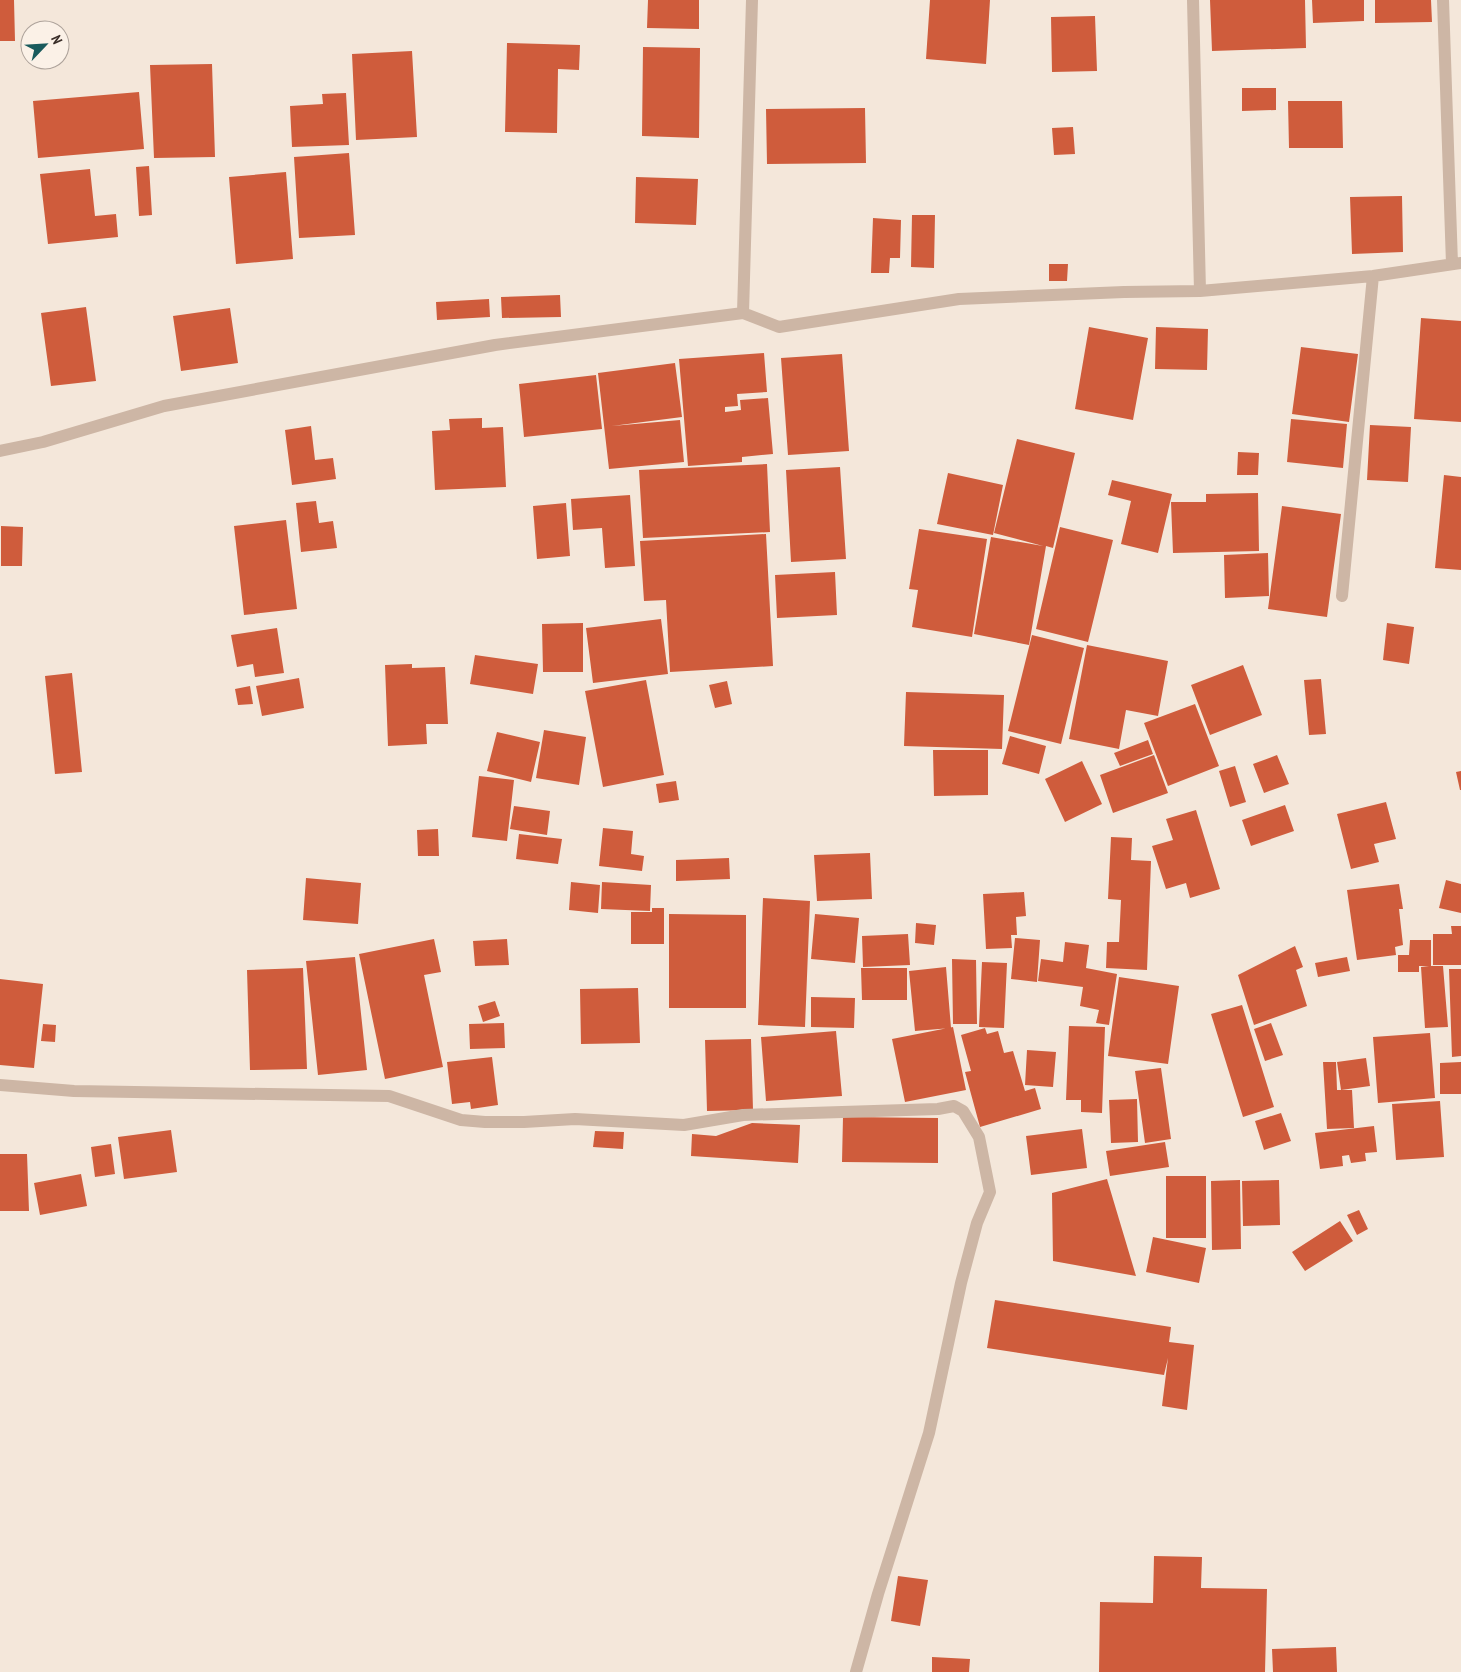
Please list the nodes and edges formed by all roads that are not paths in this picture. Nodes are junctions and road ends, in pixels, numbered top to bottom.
1 (752, 0) edge
2 (1193, 0) edge
3 (1443, 0) edge
4 (1456, 264) edge
5 (1373, 276) junction
6 (1200, 291) junction
7 (743, 313) junction
8 (0, 451) edge
9 (1342, 596) dead end
10 (0, 1085) edge
11 (856, 1672) edge

1 - 7 street
2 - 6 street
3 - 4 street
4 - 5 street
5 - 6 street
5 - 9 street
6 - 7 street
7 - 8 street
10 - 11 street

